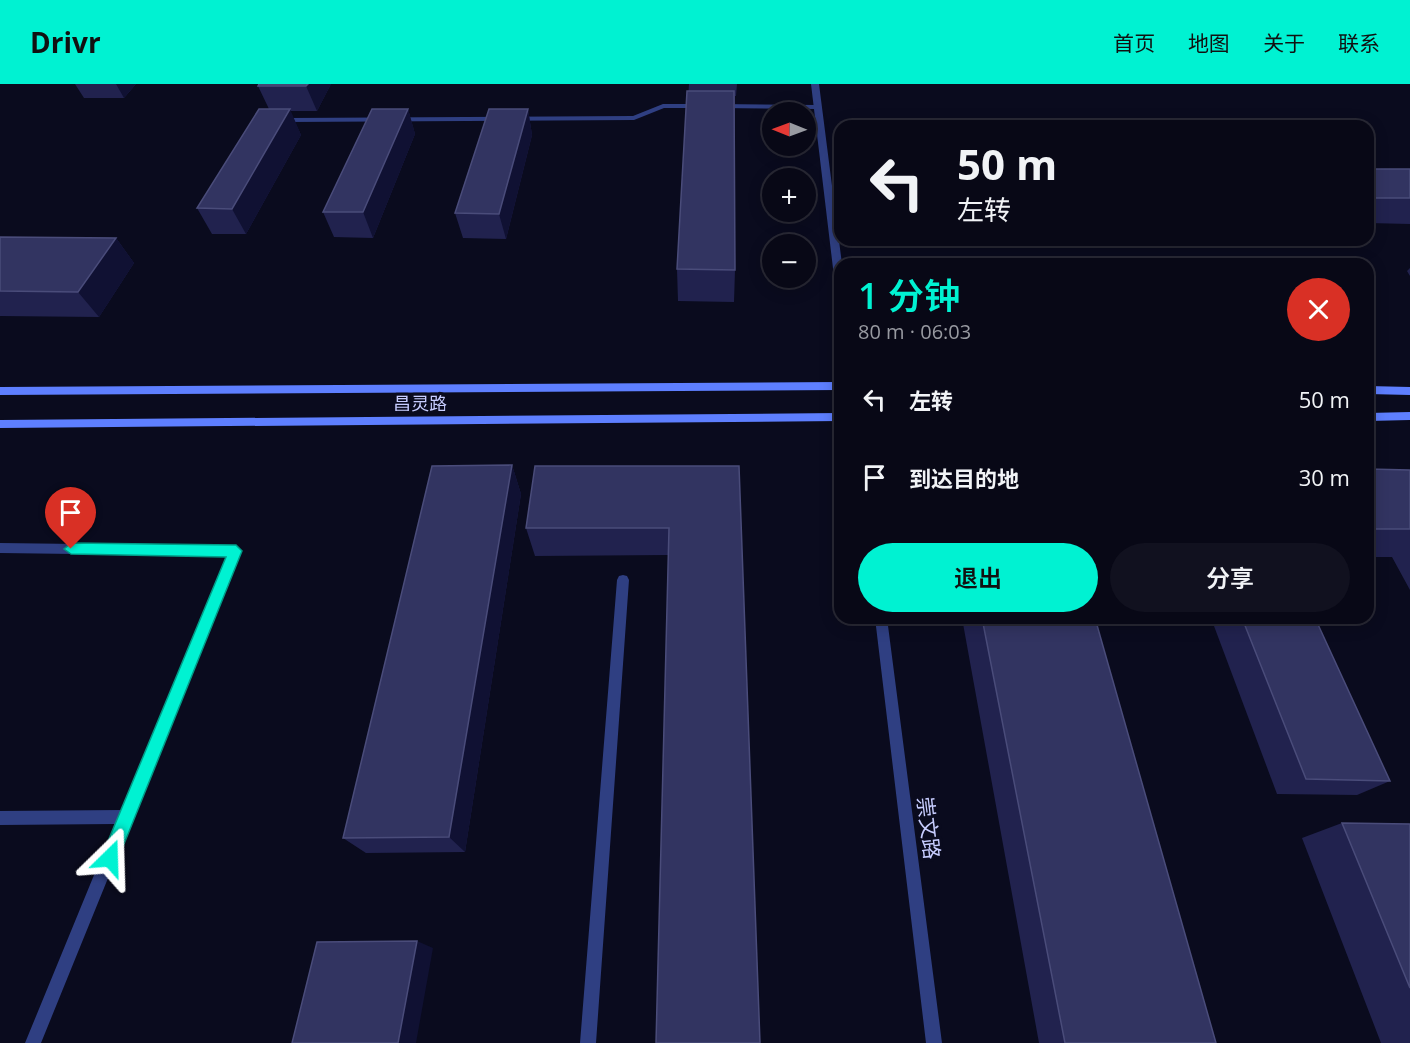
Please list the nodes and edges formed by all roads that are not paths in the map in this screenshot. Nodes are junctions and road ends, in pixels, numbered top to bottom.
1 (815, 84) edge
2 (818, 106) junction
3 (289, 120) edge
4 (834, 236) edge
5 (834, 386) edge
6 (1374, 390) edge
7 (0, 391) edge
8 (1410, 391) edge
9 (834, 417) edge
10 (1374, 417) edge
11 (1410, 417) edge
12 (0, 424) edge
13 (0, 548) edge
14 (623, 580) dead end
15 (882, 624) edge
16 (127, 817) junction
17 (0, 818) edge
18 (33, 1043) edge
19 (588, 1043) edge
20 (934, 1043) edge

1 - 2 street
2 - 3 street
2 - 4 street
5 - 7 main road, 昌灵路
6 - 8 main road
9 - 12 main road, 昌灵路
10 - 11 main road
13 - 16 street
14 - 19 street
15 - 20 street, 崇文路
16 - 17 street
16 - 18 street

